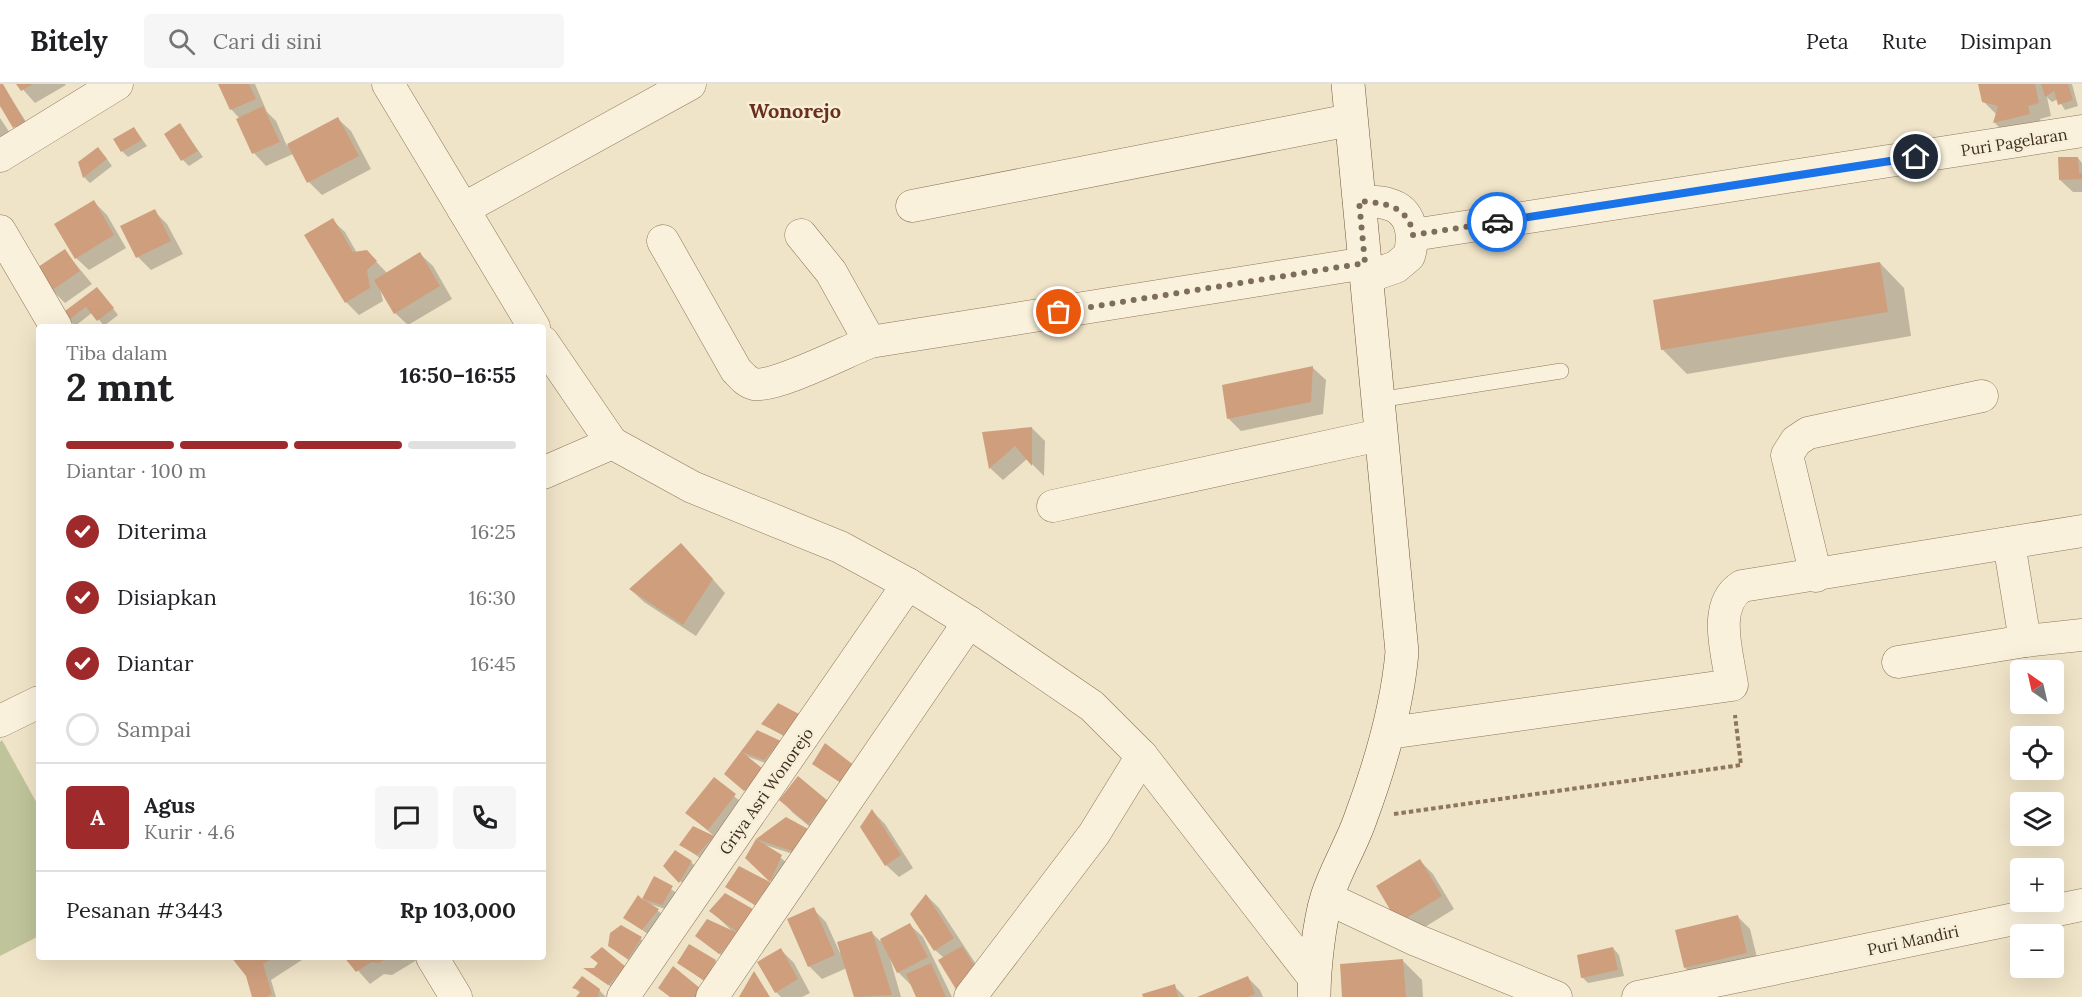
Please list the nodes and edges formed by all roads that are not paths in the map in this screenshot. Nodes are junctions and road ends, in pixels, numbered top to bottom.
1 (117, 84) edge
2 (388, 84) edge
3 (690, 84) edge
4 (1348, 84) edge
5 (1350, 120) junction
6 (2082, 131) edge
7 (0, 156) edge
8 (1359, 201) junction
9 (912, 206) dead end
10 (463, 209) junction
11 (0, 231) edge
12 (801, 235) dead end
13 (1413, 235) junction
14 (663, 241) dead end
15 (1366, 270) junction
16 (54, 324) edge
17 (532, 324) edge
18 (870, 342) junction
19 (546, 346) edge
20 (1561, 371) dead end
21 (1982, 396) dead end
22 (1378, 400) junction
23 (1380, 435) junction
24 (612, 443) junction
25 (546, 471) edge
26 (1053, 506) dead end
27 (2082, 531) edge
28 (2009, 543) junction
29 (1816, 576) junction
30 (908, 584) junction
31 (969, 622) junction
32 (2082, 635) edge
33 (2025, 641) junction
34 (1898, 662) dead end
35 (36, 703) edge
36 (0, 721) edge
37 (1389, 734) junction
38 (1142, 756) junction
39 (1326, 898) junction
40 (2082, 905) edge
41 (434, 960) edge
42 (1755, 986) edge
43 (1314, 987) edge
44 (456, 997) edge
45 (623, 997) edge
46 (712, 997) edge
47 (970, 997) edge
48 (1556, 997) edge
49 (1638, 997) edge

1 - 7 street
2 - 10 street
3 - 10 street
4 - 5 street
5 - 8 street
5 - 9 street
6 - 13 street, Puri Pagelaran
8 - 13 street
8 - 15 street
10 - 17 street
11 - 16 street
12 - 18 street
13 - 15 street
14 - 18 street
15 - 18 street
15 - 22 street
19 - 24 street
20 - 22 lane
21 - 29 street
22 - 23 street
23 - 26 street
23 - 37 street
24 - 25 street
24 - 30 street
27 - 28 street
28 - 29 street
28 - 33 street
29 - 37 street
30 - 31 street
30 - 45 street, Griya Asri Wonorejo
31 - 38 street
31 - 46 street
32 - 33 street
33 - 34 street
35 - 36 street
37 - 39 street
38 - 43 street
38 - 47 street
39 - 43 street
39 - 48 street
40 - 42 street, Puri Mandiri
41 - 44 street
42 - 49 street, Puri Mandiri

